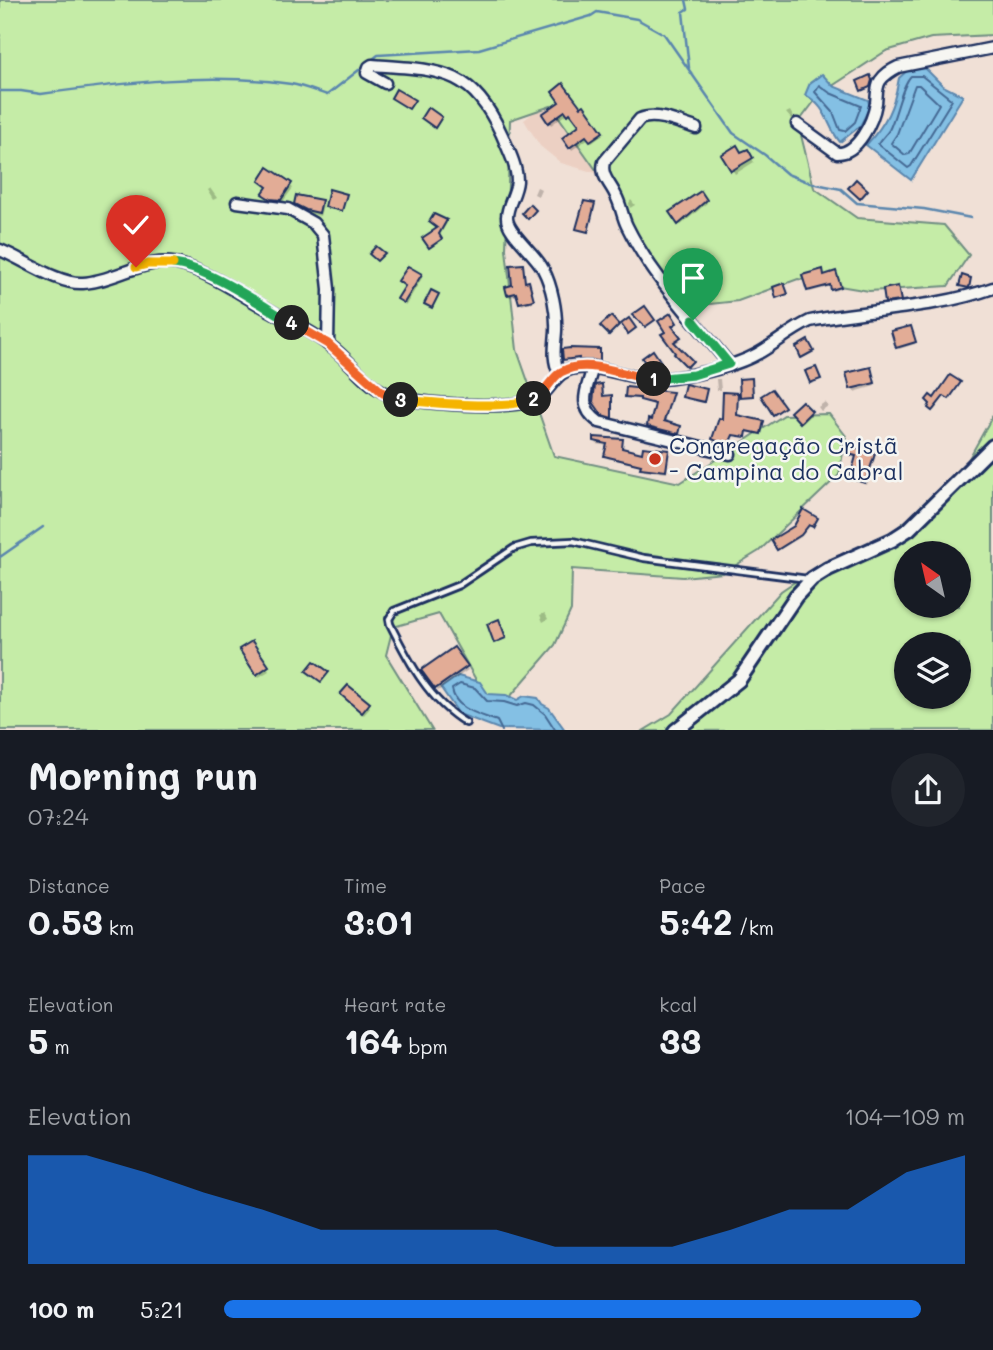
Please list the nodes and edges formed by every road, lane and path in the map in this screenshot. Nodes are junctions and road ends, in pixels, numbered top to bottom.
1 (993, 48) edge
2 (385, 83) dead end
3 (797, 124) dead end
4 (696, 128) dead end
5 (237, 202) dead end
6 (0, 250) edge
7 (993, 288) edge
8 (328, 344) junction
9 (729, 364) junction
10 (593, 367) junction
11 (559, 373) junction
12 (993, 446) edge
13 (730, 454) dead end
14 (812, 579) junction
15 (466, 723) dead end
16 (676, 730) edge

1 - 3 street
2 - 11 street
4 - 9 street
5 - 8 street
6 - 8 street
7 - 9 street
8 - 11 street
9 - 10 street
10 - 11 street
10 - 13 street
12 - 14 street
14 - 15 lane
14 - 16 street

